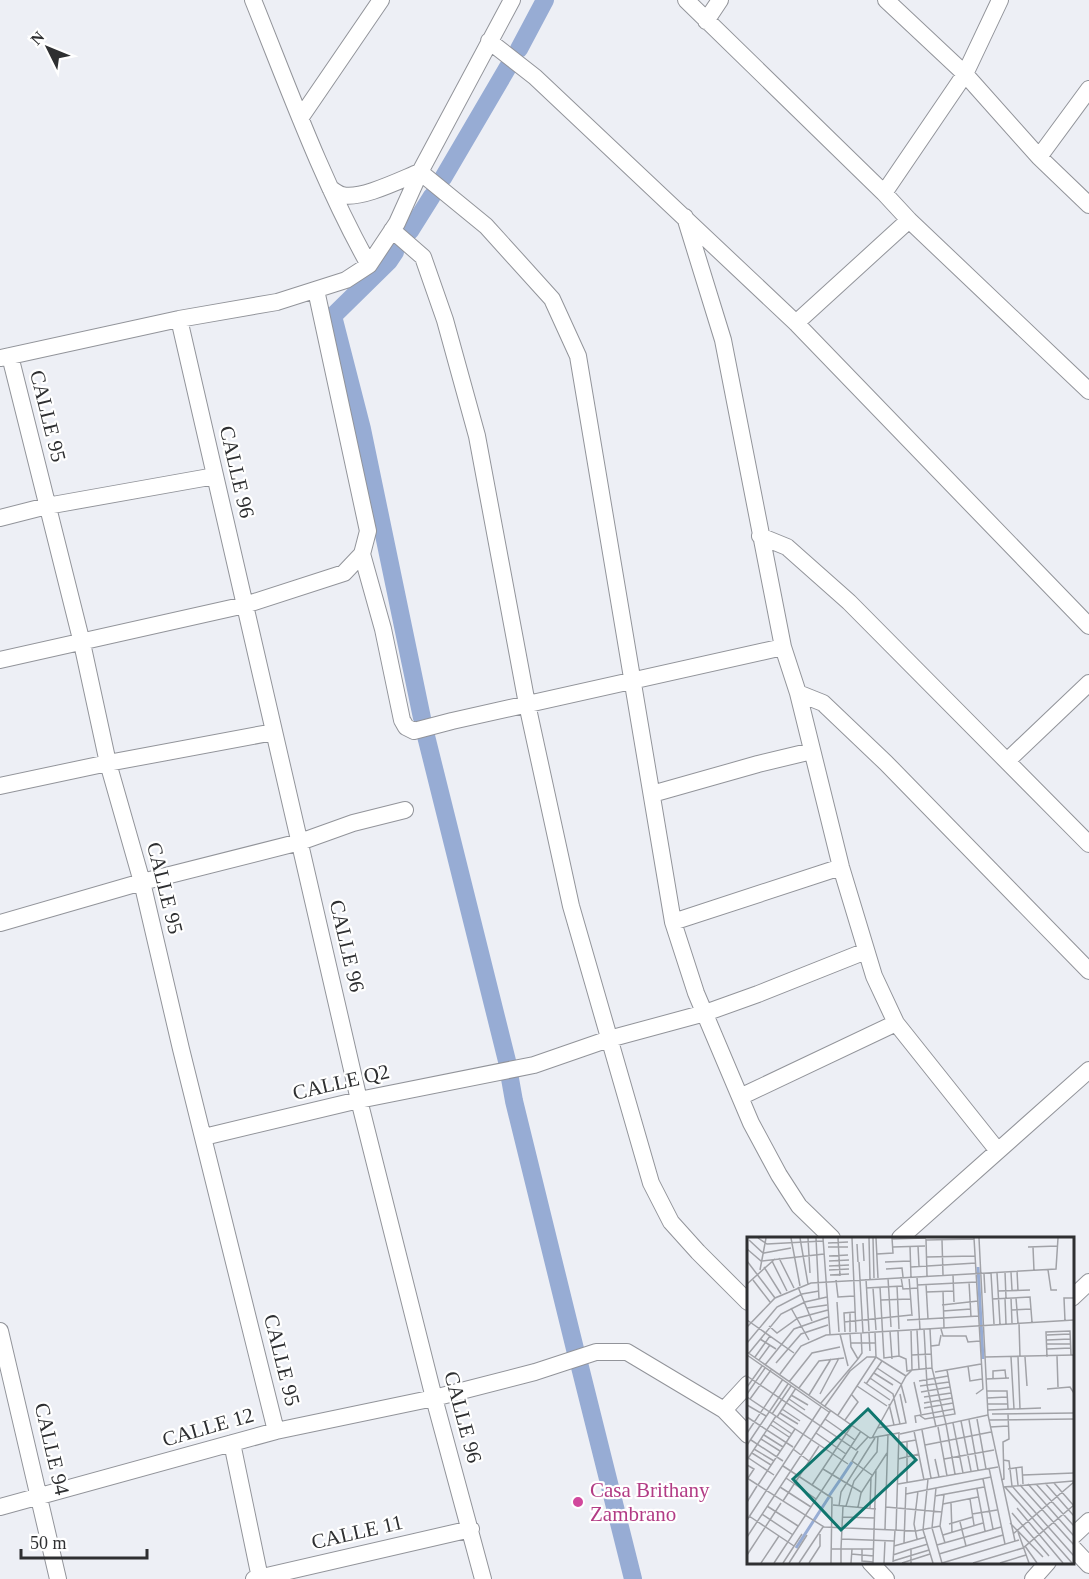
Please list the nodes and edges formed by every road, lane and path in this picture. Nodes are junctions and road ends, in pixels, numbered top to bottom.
1 (253, 0) edge
2 (381, 0) edge
3 (512, 0) edge
4 (686, 0) edge
5 (720, 0) edge
6 (886, 0) edge
7 (1000, 0) edge
8 (706, 21) junction
9 (489, 41) junction
10 (965, 74) junction
11 (1089, 89) edge
12 (300, 117) junction
13 (1039, 157) junction
14 (420, 172) junction
15 (330, 188) junction
16 (884, 193) junction
17 (1089, 206) edge
18 (686, 217) junction
19 (909, 220) junction
20 (392, 230) junction
21 (369, 265) junction
22 (316, 290) junction
23 (179, 319) junction
24 (796, 323) junction
25 (5, 357) edge
26 (1089, 391) edge
27 (215, 476) junction
28 (47, 506) junction
29 (0, 518) edge
30 (760, 536) junction
31 (362, 554) junction
32 (245, 605) junction
33 (1089, 626) edge
34 (82, 643) junction
35 (783, 647) junction
36 (0, 660) edge
37 (634, 681) junction
38 (1089, 683) edge
39 (798, 693) junction
40 (527, 704) junction
41 (274, 732) junction
42 (812, 751) junction
43 (1007, 761) junction
44 (108, 763) junction
45 (0, 786) edge
46 (652, 794) junction
47 (405, 810) dead end
48 (300, 842) junction
49 (1089, 844) edge
50 (841, 867) junction
51 (142, 882) junction
52 (673, 922) junction
53 (0, 923) edge
54 (866, 951) junction
55 (1089, 971) edge
56 (705, 1012) junction
57 (896, 1023) junction
58 (609, 1040) junction
59 (1089, 1070) edge
60 (740, 1097) junction
61 (359, 1100) junction
62 (204, 1137) junction
63 (998, 1151) junction
64 (830, 1237) edge
65 (902, 1237) edge
66 (1089, 1282) edge
67 (1074, 1296) edge
68 (747, 1301) edge
69 (0, 1331) edge
70 (747, 1385) edge
71 (434, 1398) junction
72 (724, 1410) junction
73 (276, 1431) junction
74 (747, 1435) edge
75 (232, 1443) junction
76 (40, 1497) junction
77 (0, 1507) edge
78 (1089, 1521) edge
79 (471, 1529) junction
80 (1074, 1535) edge
81 (1074, 1549) edge
82 (871, 1564) edge
83 (1047, 1564) edge
84 (1089, 1565) edge
85 (257, 1578) edge
86 (58, 1579) edge
87 (483, 1579) edge
88 (886, 1579) edge
89 (1033, 1579) edge

1 - 12 street
2 - 12 street
3 - 9 street
4 - 8 street
5 - 8 street
6 - 10 street
7 - 10 street
8 - 16 street
9 - 14 street
9 - 18 street
10 - 13 street
10 - 16 street
11 - 13 street
12 - 15 street
13 - 17 street
14 - 15 street
14 - 20 street
14 - 37 street
15 - 21 street
16 - 19 street
18 - 24 street
18 - 30 street
19 - 24 street
19 - 26 street
20 - 21 street
20 - 40 street
21 - 22 street
22 - 23 street
22 - 31 street
23 - 25 street
23 - 27 street, CALLE 96
24 - 33 street
25 - 28 street, CALLE 95
27 - 28 street
27 - 32 street, CALLE 96
28 - 29 street
28 - 34 street, CALLE 95
30 - 35 street
30 - 43 street
31 - 32 street
31 - 40 street
32 - 34 street
32 - 41 street, CALLE 96
34 - 36 street
34 - 44 street, CALLE 95
35 - 37 street
35 - 39 street
37 - 40 street
37 - 46 street
38 - 43 street
39 - 42 street
39 - 55 street
40 - 58 street
41 - 44 street
41 - 48 street, CALLE 96
42 - 46 street
42 - 50 street
43 - 49 street
44 - 45 street
44 - 51 street, CALLE 95
46 - 52 street
47 - 48 street
48 - 51 street
48 - 61 street, CALLE 96
50 - 52 street
50 - 54 street
51 - 53 street
51 - 62 street, CALLE 95
52 - 56 street
54 - 56 street, CALLE Q2
54 - 57 street
56 - 58 street, CALLE Q2
56 - 60 street
57 - 60 street
57 - 63 street
58 - 61 street, CALLE Q2
58 - 68 street
59 - 63 street
60 - 64 street
61 - 62 street, CALLE Q2
61 - 71 street, CALLE 96
62 - 73 street, CALLE 95
63 - 65 street
66 - 67 street
69 - 76 street, CALLE 94
70 - 72 street
71 - 72 street, CALLE 12
71 - 73 street, CALLE 12
71 - 79 street, CALLE 96
72 - 74 street, CALLE 12
73 - 75 street, CALLE 12
75 - 76 street, CALLE 12
75 - 85 street
76 - 77 street, CALLE 12
76 - 86 street, CALLE 94
78 - 80 street
79 - 85 street, CALLE 11
79 - 87 street, CALLE 96
81 - 84 street
82 - 88 street
83 - 89 street

